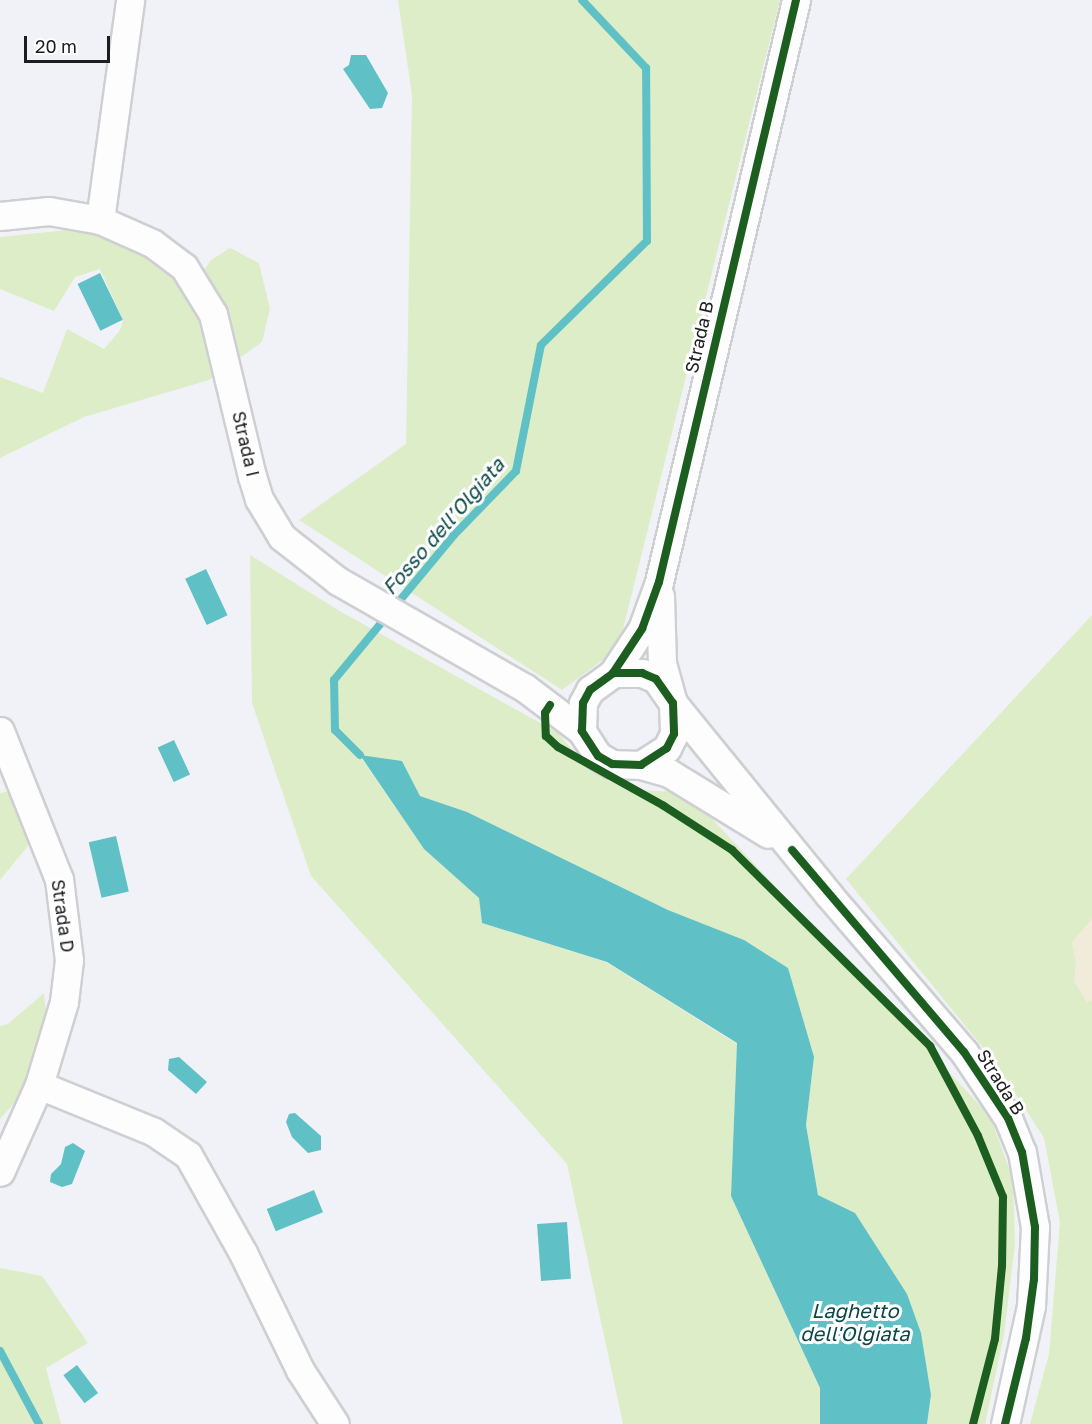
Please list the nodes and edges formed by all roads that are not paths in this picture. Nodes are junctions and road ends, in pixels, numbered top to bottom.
1 (130, 0) edge
2 (796, 0) edge
3 (0, 216) edge
4 (100, 220) junction
5 (659, 582) junction
6 (607, 677) junction
7 (525, 688) junction
8 (673, 703) junction
9 (0, 731) edge
10 (582, 731) junction
11 (641, 765) junction
12 (792, 850) junction
13 (39, 1084) junction
14 (0, 1172) edge
15 (335, 1424) edge
16 (1005, 1424) edge

1 - 4 street
2 - 5 street, Strada B
3 - 4 street, Strada I
4 - 7 street, Strada I
5 - 6 street, Strada B
5 - 8 street, Strada B
6 - 7 street, Strada I
6 - 8 street
6 - 10 street
7 - 10 street, Strada I
8 - 11 street
8 - 12 street, Strada B
9 - 13 street, Strada D
10 - 11 street
11 - 12 street, Strada B
12 - 16 street, Strada B
13 - 14 street, Strada D
13 - 15 street

